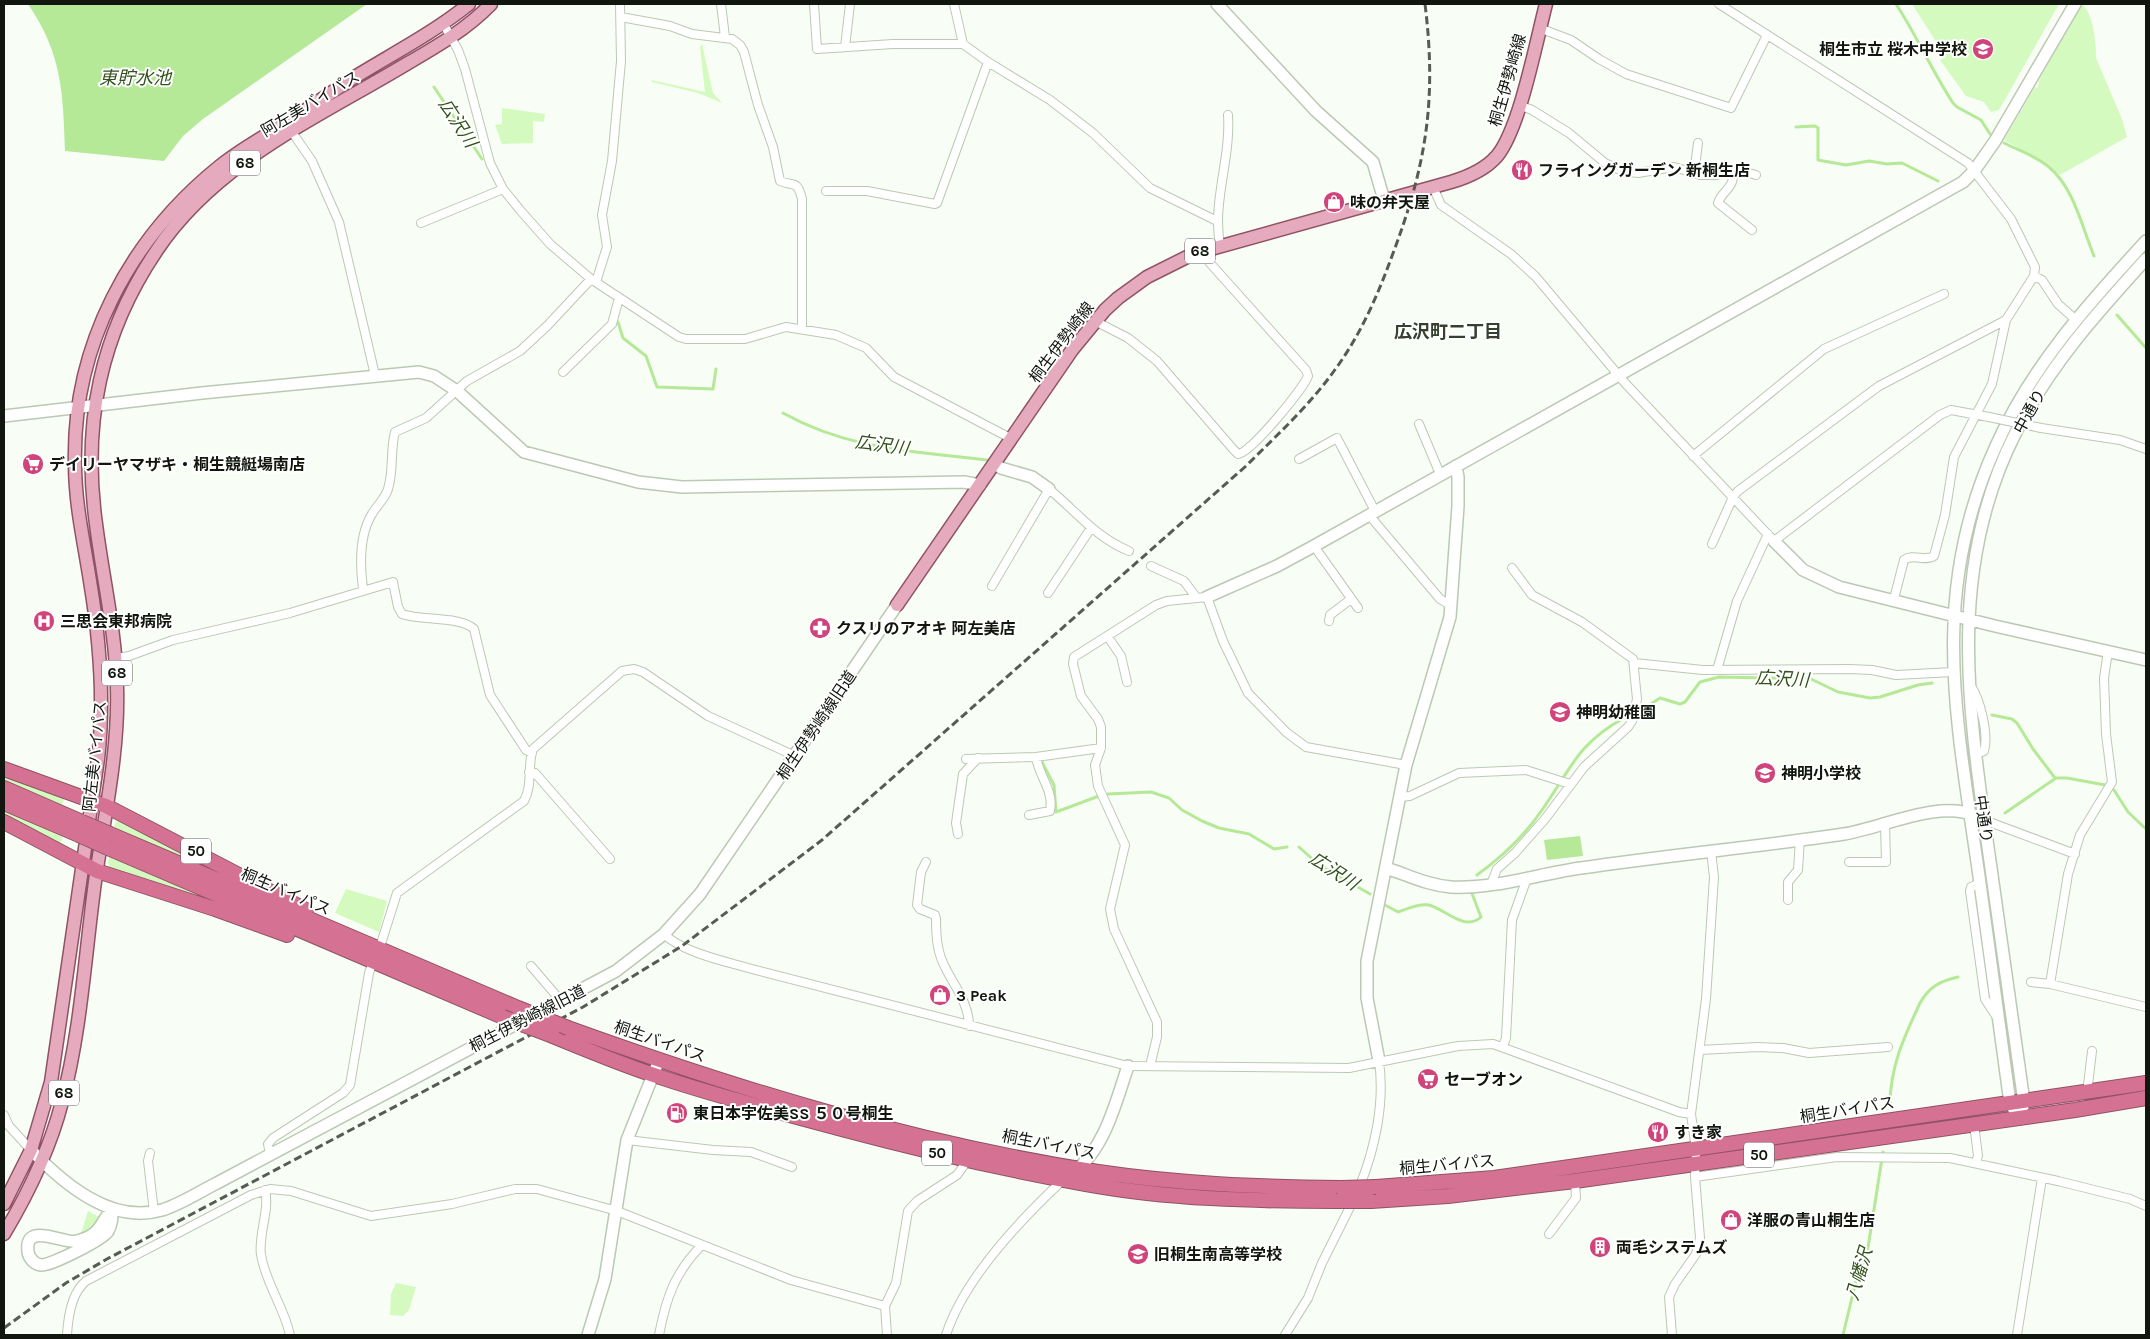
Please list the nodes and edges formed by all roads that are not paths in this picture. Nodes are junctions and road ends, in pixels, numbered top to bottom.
1 (469, 4) edge
2 (491, 4) edge
3 (620, 4) edge
4 (720, 4) edge
5 (814, 4) edge
6 (850, 4) edge
7 (954, 4) edge
8 (1216, 4) edge
9 (1546, 4) edge
10 (1719, 4) edge
11 (2075, 4) edge
12 (621, 17) junction
13 (443, 23) junction
14 (1539, 28) junction
15 (1767, 35) junction
16 (451, 36) junction
17 (725, 38) junction
18 (963, 44) junction
19 (845, 47) junction
20 (988, 62) junction
21 (1519, 105) junction
22 (1228, 115) dead end
23 (292, 132) junction
24 (1698, 143) dead end
25 (1731, 170) junction
26 (1974, 171) junction
27 (1694, 174) junction
28 (1756, 175) dead end
29 (1433, 187) junction
30 (504, 188) junction
31 (826, 191) dead end
32 (1384, 200) junction
33 (1217, 221) junction
34 (421, 223) dead end
35 (1752, 230) dead end
36 (2146, 241) edge
37 (1220, 245) junction
38 (1206, 249) junction
39 (2146, 259) edge
40 (2034, 276) junction
41 (594, 280) junction
42 (1944, 294) dead end
43 (620, 298) junction
44 (2006, 320) junction
45 (2076, 320) junction
46 (1095, 321) junction
47 (802, 328) junction
48 (563, 372) dead end
49 (375, 376) junction
50 (1618, 376) junction
51 (457, 391) junction
52 (95, 405) junction
53 (79, 408) junction
54 (1977, 414) junction
55 (4, 416) edge
56 (1419, 424) dead end
57 (1012, 439) junction
58 (2146, 449) edge
59 (1693, 456) junction
60 (1299, 459) dead end
61 (995, 464) junction
62 (1456, 466) junction
63 (1440, 474) junction
64 (980, 485) junction
65 (1049, 489) junction
66 (1733, 497) junction
67 (1372, 513) junction
68 (1091, 528) junction
69 (1771, 537) junction
70 (1712, 544) dead end
71 (1314, 546) junction
72 (1129, 551) dead end
73 (1151, 566) dead end
74 (1512, 568) dead end
75 (992, 586) dead end
76 (364, 590) junction
77 (1048, 592) dead end
78 (1201, 597) junction
79 (1351, 599) junction
80 (1894, 600) junction
81 (896, 605) joint
82 (1452, 606) junction
83 (1358, 608) dead end
84 (1953, 615) junction
85 (1968, 619) junction
86 (1329, 621) dead end
87 (1108, 636) junction
88 (2108, 651) junction
89 (116, 658) junction
90 (2146, 660) edge
91 (1634, 663) junction
92 (1717, 670) junction
93 (1953, 672) junction
94 (1127, 682) dead end
95 (1102, 748) junction
96 (532, 753) junction
97 (795, 756) junction
98 (1036, 757) junction
99 (978, 758) junction
100 (966, 759) dead end
101 (1406, 765) junction
102 (4, 769) edge
103 (529, 772) junction
104 (1567, 783) junction
105 (4, 788) edge
106 (1400, 797) junction
107 (4, 802) edge
108 (100, 803) junction
109 (1970, 813) junction
110 (1029, 814) dead end
111 (1984, 820) junction
112 (4, 822) edge
113 (1885, 824) junction
114 (81, 828) junction
115 (958, 834) dead end
116 (1800, 839) junction
117 (1710, 851) junction
118 (2075, 854) junction
119 (610, 859) dead end
120 (926, 862) dead end
121 (1849, 862) dead end
122 (84, 864) junction
123 (1386, 868) junction
124 (97, 871) junction
125 (1527, 878) junction
126 (1490, 884) junction
127 (1788, 900) dead end
128 (664, 934) junction
129 (376, 956) junction
130 (531, 966) dead end
131 (2032, 982) dead end
132 (2050, 984) junction
133 (561, 1001) junction
134 (2146, 1007) edge
135 (969, 1026) junction
136 (1503, 1046) junction
137 (1888, 1046) dead end
138 (1700, 1050) junction
139 (2092, 1051) dead end
140 (659, 1060) junction
141 (1379, 1061) junction
142 (1128, 1066) junction
143 (1150, 1066) junction
144 (652, 1075) junction
145 (2146, 1083) edge
146 (2089, 1092) junction
147 (2146, 1098) edge
148 (2017, 1103) junction
149 (4, 1114) edge
150 (1691, 1114) junction
151 (2019, 1118) junction
152 (1974, 1124) junction
153 (627, 1140) junction
154 (31, 1150) junction
155 (1696, 1150) junction
156 (150, 1152) dead end
157 (270, 1154) junction
158 (967, 1160) junction
159 (42, 1161) junction
160 (1976, 1162) junction
161 (792, 1167) dead end
162 (1079, 1168) junction
163 (1696, 1171) junction
164 (2042, 1178) junction
165 (1064, 1180) junction
166 (1575, 1181) junction
167 (265, 1190) junction
168 (4, 1204) edge
169 (2146, 1206) edge
170 (112, 1209) junction
171 (617, 1211) junction
172 (154, 1212) junction
173 (4, 1234) edge
174 (1549, 1234) dead end
175 (702, 1245) junction
176 (885, 1306) junction
177 (67, 1335) edge
178 (290, 1335) edge
179 (588, 1335) edge
180 (659, 1335) edge
181 (886, 1335) edge
182 (946, 1335) edge
183 (1285, 1335) edge
184 (1672, 1335) edge
185 (2017, 1335) edge

1 - 13 main road, 阿左美バイパス / 68
2 - 16 main road, 阿左美バイパス / 68
3 - 12 street
4 - 17 street
5 - 19 street
6 - 19 street
7 - 18 street
8 - 32 street
9 - 14 main road, 桐生伊勢崎線 / 68
10 - 15 street
11 - 26 street
12 - 17 street
12 - 41 street
13 - 16 street
13 - 53 main road, 阿左美バイパス / 68
14 - 15 street
14 - 21 main road, 桐生伊勢崎線 / 68
15 - 26 street
16 - 23 main road, 阿左美バイパス / 68
16 - 30 street
17 - 47 street
18 - 19 street
18 - 20 street
20 - 31 street
20 - 33 street
21 - 27 street
21 - 29 main road, 桐生伊勢崎線 / 68
22 - 33 street
23 - 49 street
23 - 52 main road, 阿左美バイパス / 68
24 - 27 street
25 - 27 street
25 - 28 street
25 - 35 street
26 - 40 street
26 - 50 street
29 - 32 main road, 桐生伊勢崎線 / 68
29 - 50 street
30 - 34 street
30 - 41 street
32 - 37 main road, 桐生伊勢崎線 / 68
33 - 37 street
36 - 45 street, 中通り
37 - 38 main road, 桐生伊勢崎線 / 68
38 - 46 main road, 桐生伊勢崎線 / 68
38 - 46 street
39 - 85 street, 中通り
40 - 44 street
40 - 45 street
41 - 43 street
41 - 51 street
42 - 59 street
43 - 47 street
43 - 48 street
44 - 54 street
44 - 66 street
45 - 84 street, 中通り
46 - 57 main road, 桐生伊勢崎線 / 68
47 - 57 street
49 - 51 street
49 - 52 street
50 - 59 street
50 - 62 street
51 - 64 street
51 - 76 street
52 - 53 street
52 - 89 main road, 阿左美バイパス / 68
53 - 55 street
53 - 108 main road, 阿左美バイパス / 68
54 - 58 street, bridge
54 - 69 street
54 - 80 street
56 - 63 street
57 - 61 main road, 桐生伊勢崎線 / 68
59 - 66 street
60 - 67 street
61 - 64 main road, 桐生伊勢崎線 / 68
61 - 65 street
62 - 63 street
62 - 82 street
63 - 67 street
64 - 81 main road, 桐生伊勢崎線 / 68
65 - 68 street
65 - 75 street
66 - 69 street
66 - 70 street
67 - 71 street
67 - 82 street
68 - 72 street
68 - 77 street
69 - 80 street
69 - 92 street
71 - 78 street
71 - 79 street
73 - 78 street
74 - 91 street
76 - 89 street
76 - 96 street
78 - 87 street
78 - 101 street
79 - 83 street
79 - 86 street
80 - 84 street
81 - 97 street, 桐生伊勢崎線旧道
82 - 101 street
84 - 85 street
84 - 93 street, 中通り
85 - 88 street
85 - 111 street, 中通り
87 - 94 street
87 - 95 street
88 - 90 street
88 - 118 street
89 - 108 main road, 阿左美バイパス / 68
91 - 92 street
91 - 104 street
92 - 93 street
93 - 109 street, 中通り
95 - 98 street
95 - 143 street
96 - 97 street
96 - 103 street
97 - 128 street, 桐生伊勢崎線旧道
98 - 99 street
98 - 110 street
99 - 100 street
99 - 115 street
101 - 106 street
102 - 108 highway, 50
103 - 119 street
103 - 129 street
104 - 106 street
104 - 126 street
105 - 114 highway, 桐生バイパス / 50
106 - 123 street
107 - 114 highway, 桐生バイパス / 50
108 - 122 main road, 阿左美バイパス / 68
108 - 124 main road, 阿左美バイパス / 68
108 - 129 highway, 50
109 - 111 street
109 - 113 street
109 - 148 street, 中通り
111 - 118 street
111 - 148 street, 中通り
112 - 122 highway, 50
113 - 116 street
113 - 121 street
114 - 129 highway, 桐生バイパス / 50, bridge
116 - 117 street
116 - 127 street
117 - 125 street
117 - 138 street
118 - 132 street
120 - 135 street
122 - 124 highway, 50
122 - 154 main road, 阿左美バイパス / 68
123 - 126 street
123 - 141 street
124 - 129 highway, 50
124 - 159 main road, 阿左美バイパス / 68
125 - 126 street
125 - 136 street
128 - 133 street, 桐生伊勢崎線旧道
128 - 135 street
129 - 140 highway, 桐生バイパス / 50, bridge
129 - 144 highway, 桐生バイパス / 50, bridge
129 - 157 street
130 - 133 street
131 - 132 street
132 - 134 street
133 - 157 street, 桐生伊勢崎線旧道
135 - 142 street
136 - 141 street
136 - 150 street
137 - 138 street
138 - 150 street
139 - 146 street
140 - 144 street
140 - 162 highway, 桐生バイパス / 50
141 - 143 street
141 - 183 street
142 - 143 street
142 - 162 street
144 - 153 street
144 - 158 highway, 桐生バイパス / 50
145 - 146 highway, 桐生バイパス / 50
146 - 148 highway, 桐生バイパス / 50
147 - 151 highway, 桐生バイパス / 50
148 - 151 street, 中通り
148 - 155 highway, 桐生バイパス / 50
149 - 154 street
150 - 155 street
151 - 152 highway, 桐生バイパス / 50
152 - 160 street
152 - 163 highway, 桐生バイパス / 50
153 - 161 street
153 - 171 street
154 - 159 street, 桐生伊勢崎線旧道
154 - 168 main road, 阿左美バイパス / 68
155 - 162 highway, 桐生バイパス / 50, bridge
155 - 163 street
156 - 172 street
157 - 172 street, 桐生伊勢崎線旧道
158 - 165 highway, 桐生バイパス / 50
158 - 176 street
159 - 170 street, 桐生伊勢崎線旧道
159 - 173 main road, 阿左美バイパス / 68
160 - 163 street
160 - 164 street
162 - 165 street
163 - 166 highway, 桐生バイパス / 50
163 - 184 street
164 - 169 street
164 - 185 street
165 - 166 highway, 桐生バイパス / 50, bridge
165 - 182 street
166 - 174 street
167 - 171 street
167 - 177 street
167 - 178 street
170 - 170 street
170 - 172 street, 桐生伊勢崎線旧道
171 - 175 street
171 - 179 street
175 - 176 street
175 - 180 street
176 - 181 street

